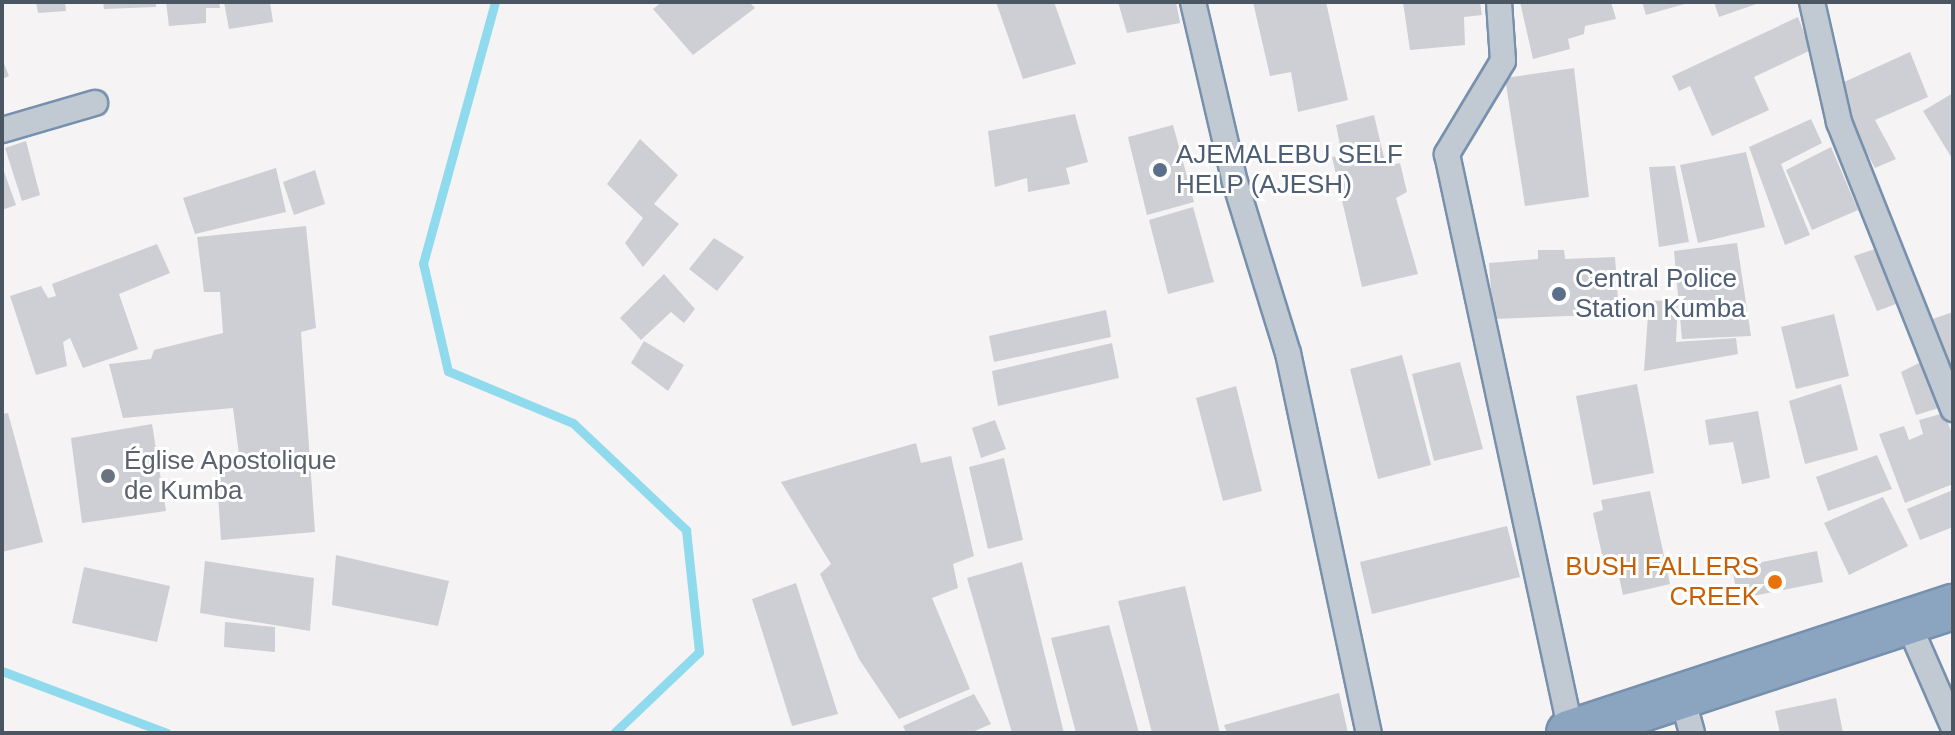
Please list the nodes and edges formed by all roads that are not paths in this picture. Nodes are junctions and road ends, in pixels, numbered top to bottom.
1 (1193, 2) edge
2 (1499, 2) edge
3 (1812, 2) edge
4 (95, 103) dead end
5 (2, 130) edge
6 (1953, 409) edge
7 (1953, 607) edge
8 (1926, 635) edge
9 (1679, 720) edge
10 (1953, 726) edge
11 (1369, 733) edge
12 (1570, 733) edge

1 - 11 street
2 - 12 street
3 - 6 street
4 - 5 street
7 - 8 highway
8 - 9 highway
8 - 10 street
9 - 12 highway

